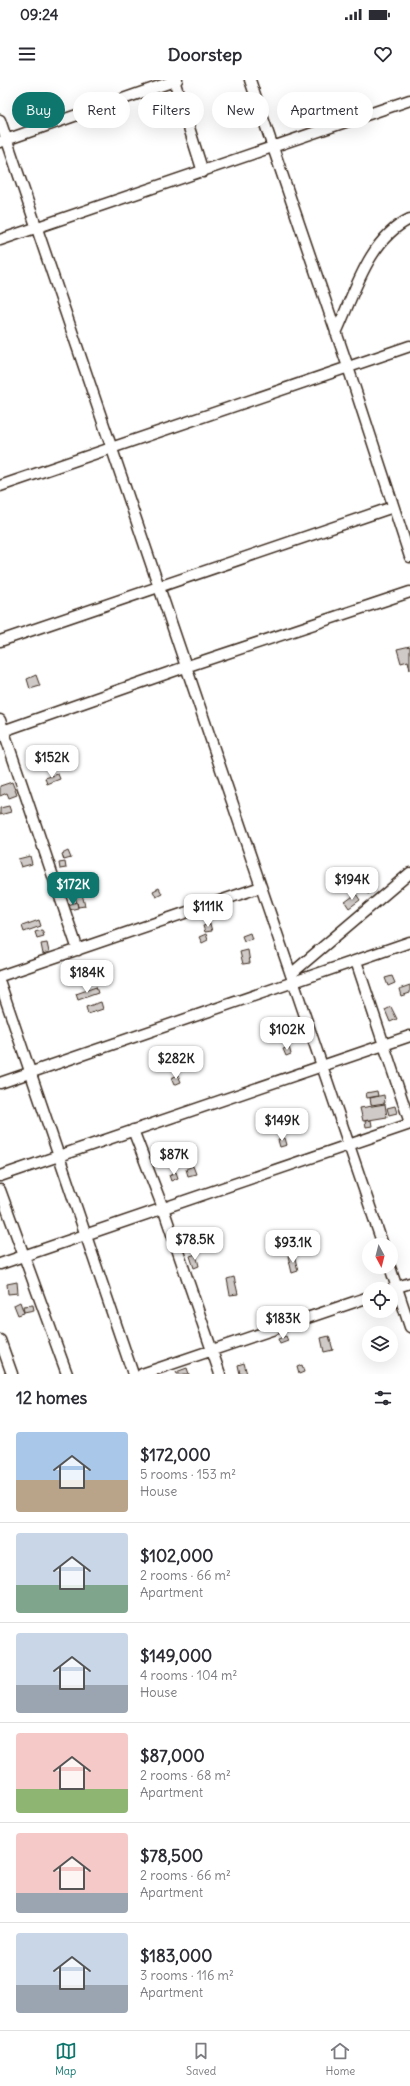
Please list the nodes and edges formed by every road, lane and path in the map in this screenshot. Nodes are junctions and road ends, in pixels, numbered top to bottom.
1 (176, 80) edge
2 (250, 80) edge
3 (410, 100) edge
4 (0, 120) edge
5 (3, 141) edge
6 (274, 148) junction
7 (203, 172) junction
8 (410, 219) edge
9 (36, 228) junction
10 (0, 240) edge
11 (336, 333) junction
12 (410, 346) edge
13 (348, 367) junction
14 (112, 447) junction
15 (0, 486) edge
16 (393, 507) junction
17 (410, 556) edge
18 (158, 588) junction
19 (410, 592) edge
20 (0, 640) edge
21 (185, 667) junction
22 (0, 720) edge
23 (2, 732) edge
24 (410, 873) edge
25 (262, 887) junction
26 (410, 942) edge
27 (78, 950) junction
28 (356, 961) junction
29 (0, 976) edge
30 (293, 979) junction
31 (0, 983) edge
32 (410, 1036) edge
33 (384, 1045) junction
34 (322, 1066) junction
35 (31, 1072) junction
36 (0, 1083) edge
37 (410, 1123) edge
38 (133, 1130) junction
39 (349, 1145) junction
40 (59, 1156) junction
41 (0, 1176) edge
42 (0, 1190) edge
43 (163, 1208) junction
44 (86, 1234) junction
45 (380, 1238) edge
46 (24, 1255) junction
47 (0, 1264) edge
48 (410, 1283) edge
49 (398, 1287) edge
50 (398, 1298) edge
51 (362, 1299) edge
52 (410, 1327) edge
53 (0, 1340) edge
54 (212, 1350) junction
55 (12, 1374) edge
56 (67, 1374) edge
57 (133, 1374) edge
58 (142, 1374) edge
59 (220, 1374) edge

1 - 5 street
1 - 7 street
2 - 6 street
3 - 6 street
4 - 5 street
5 - 9 street
6 - 7 street
6 - 11 street
7 - 9 street
8 - 11 street
9 - 10 street
9 - 14 street
11 - 13 street
12 - 13 street
13 - 14 street
13 - 16 street
14 - 15 street
14 - 18 street
16 - 17 street
16 - 18 street
18 - 20 street
18 - 21 street
19 - 21 street
21 - 23 street
21 - 25 street
22 - 23 street
23 - 27 street
24 - 30 street
25 - 27 street
25 - 30 street
26 - 28 street
27 - 29 street
28 - 30 street
28 - 33 street
30 - 34 street
30 - 35 street
31 - 35 street
32 - 33 street
33 - 34 street
33 - 37 street
34 - 38 street
34 - 39 street
35 - 36 street
35 - 40 street
37 - 39 street
38 - 40 street
38 - 43 street
39 - 43 street
39 - 45 street
40 - 41 street
40 - 44 street
42 - 46 street
43 - 44 street
43 - 54 street
44 - 46 street
44 - 57 street
46 - 47 street
46 - 56 street
48 - 49 street
50 - 52 street
51 - 54 street
53 - 55 street
54 - 58 street
54 - 59 street

